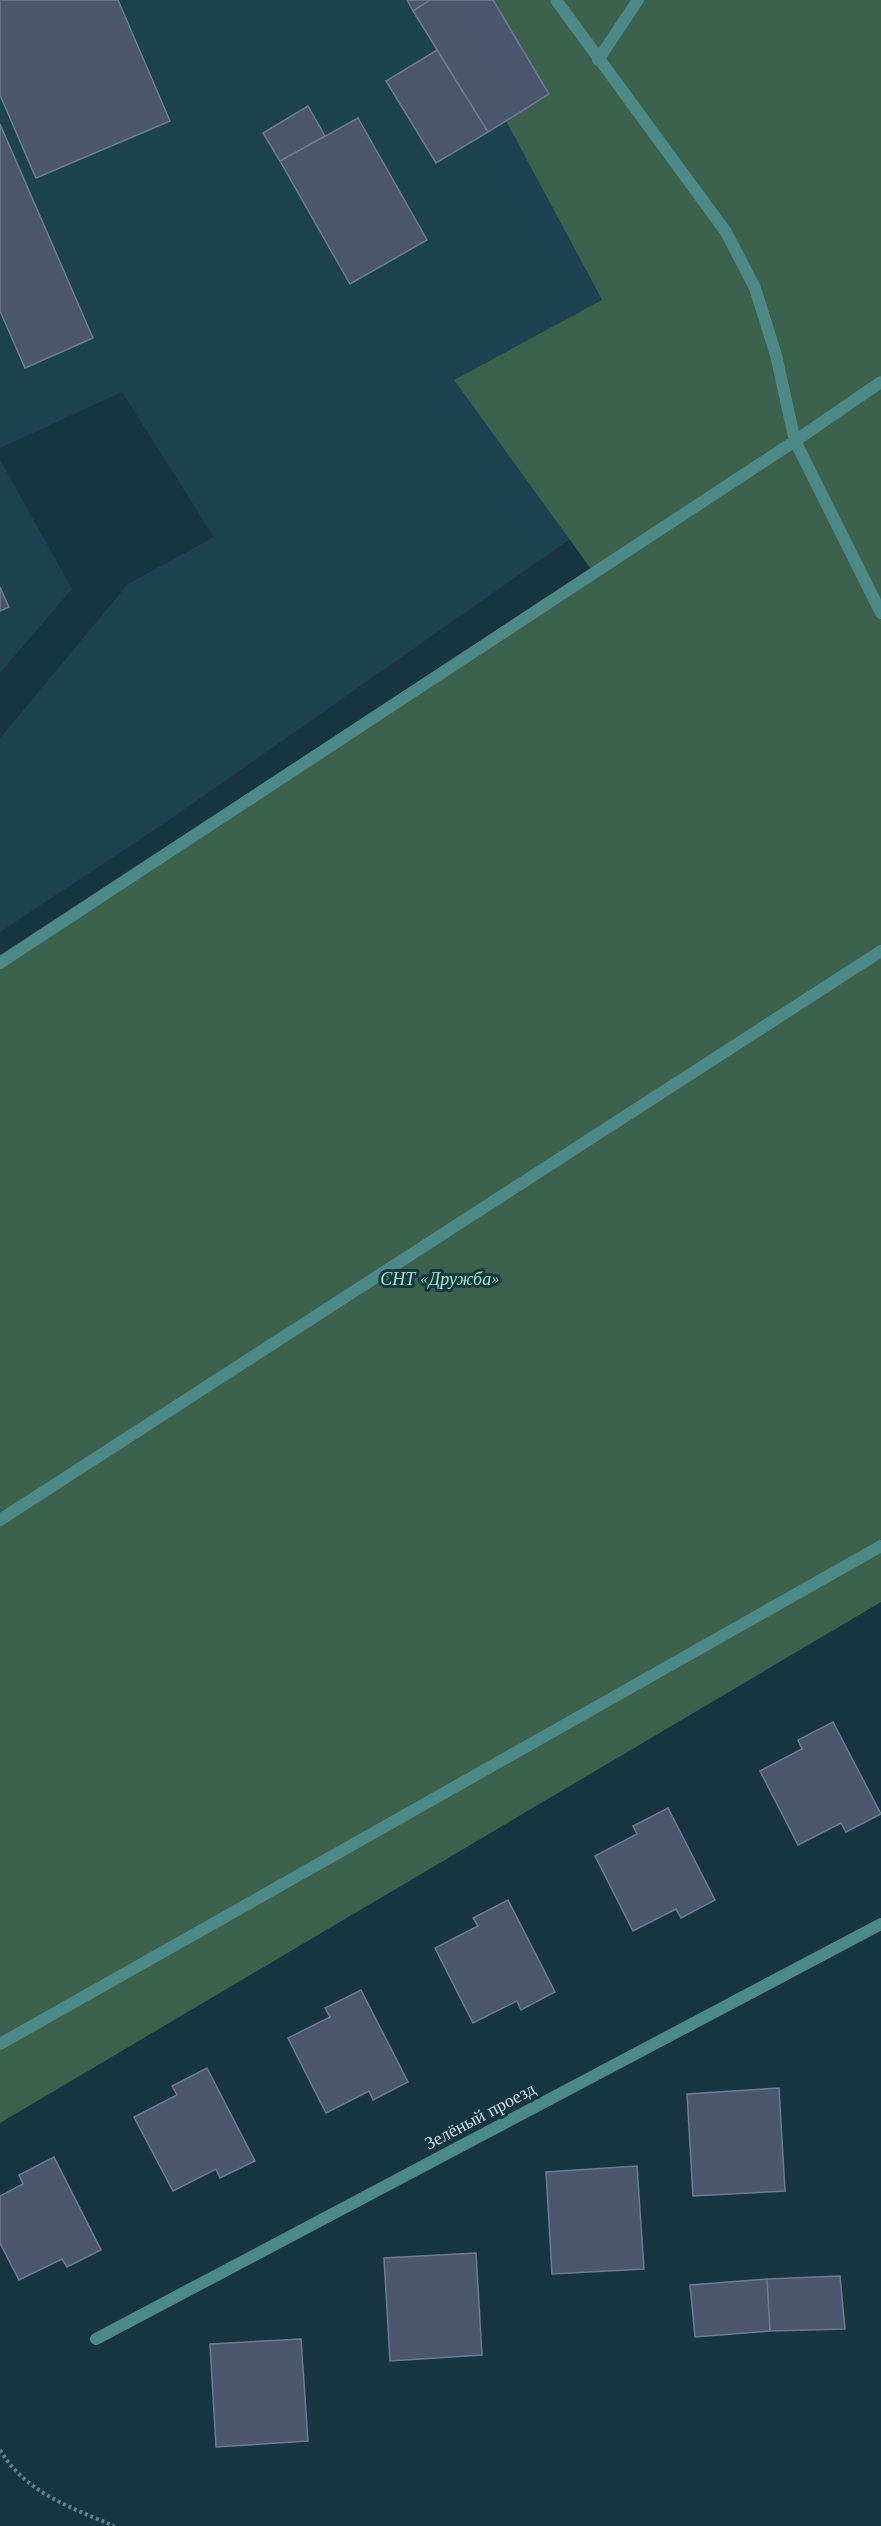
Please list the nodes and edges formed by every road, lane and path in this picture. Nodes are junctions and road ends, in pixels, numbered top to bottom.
1 (556, 0) edge
2 (638, 0) edge
3 (598, 60) junction
4 (881, 382) edge
5 (795, 441) junction
6 (881, 613) edge
7 (881, 951) edge
8 (0, 963) edge
9 (0, 1520) edge
10 (881, 1546) edge
11 (881, 1924) edge
12 (0, 2043) edge
13 (96, 2339) dead end
14 (0, 2450) edge
15 (114, 2526) edge

1 - 3 street
2 - 3 street
3 - 5 street
4 - 5 street
5 - 6 street
5 - 8 street
7 - 9 street
10 - 12 street
11 - 13 street, Зелёный проезд
14 - 15 path

